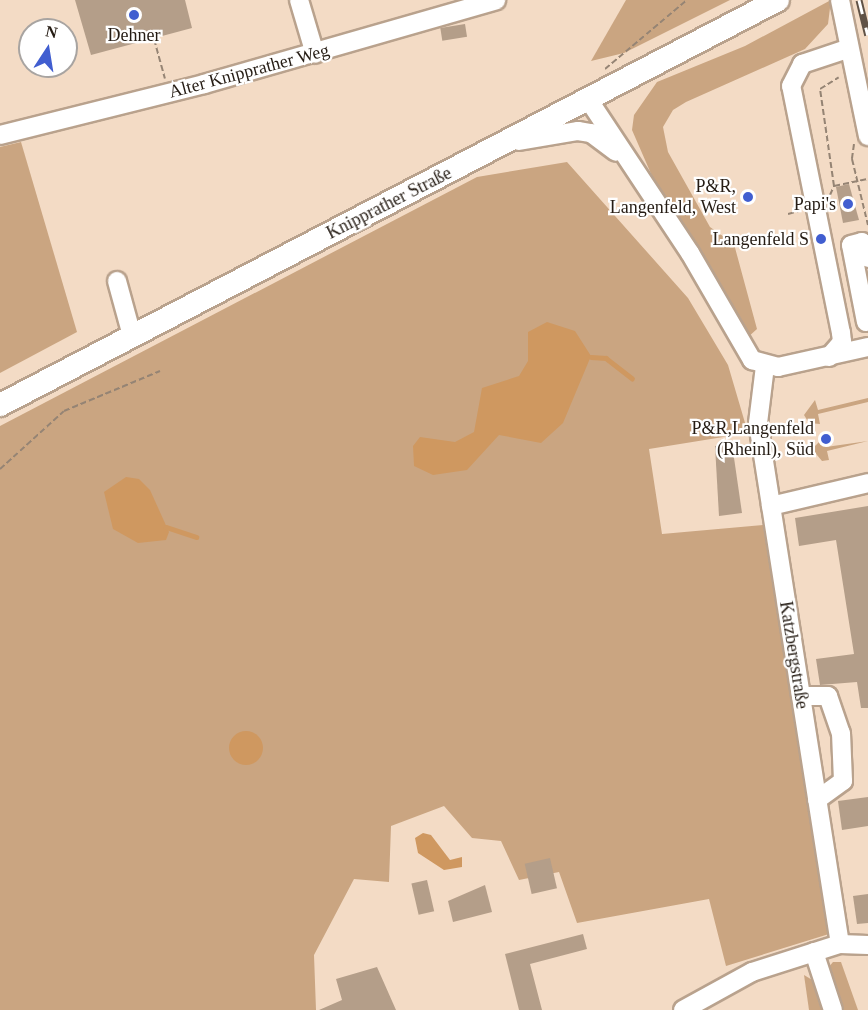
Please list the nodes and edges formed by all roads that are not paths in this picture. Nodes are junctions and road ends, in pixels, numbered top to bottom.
1 (299, 0) edge
2 (496, 0) edge
3 (778, 0) edge
4 (840, 0) edge
5 (847, 49) junction
6 (315, 54) junction
7 (588, 99) junction
8 (0, 135) edge
9 (868, 136) edge
10 (495, 147) junction
11 (629, 162) junction
12 (868, 258) edge
13 (117, 281) dead end
14 (867, 321) edge
15 (132, 336) junction
16 (842, 342) junction
17 (868, 347) edge
18 (829, 357) junction
19 (765, 366) junction
20 (0, 405) edge
21 (868, 483) edge
22 (771, 506) junction
23 (801, 696) junction
24 (817, 800) junction
25 (840, 944) junction
26 (868, 945) edge
27 (814, 952) junction
28 (683, 1010) edge
29 (833, 1010) edge

1 - 6 street
2 - 6 street, Alter Knipprather Weg
3 - 7 main road, Knipprather Straße
4 - 5 street
5 - 9 street
5 - 16 street
6 - 8 street, Alter Knipprather Weg
7 - 10 main road, Knipprather Straße
7 - 11 street
10 - 11 street
10 - 15 main road, Knipprather Straße
11 - 19 street
12 - 14 street
13 - 15 street
14 - 16 street
15 - 20 main road, Knipprather Straße
16 - 18 street
17 - 18 street
18 - 19 street
19 - 22 street, Katzbergstraße
21 - 22 street
22 - 23 street, Katzbergstraße
23 - 24 street, Katzbergstraße
23 - 24 street
24 - 25 street, Katzbergstraße
25 - 26 street
25 - 27 street
27 - 28 street
27 - 29 street

